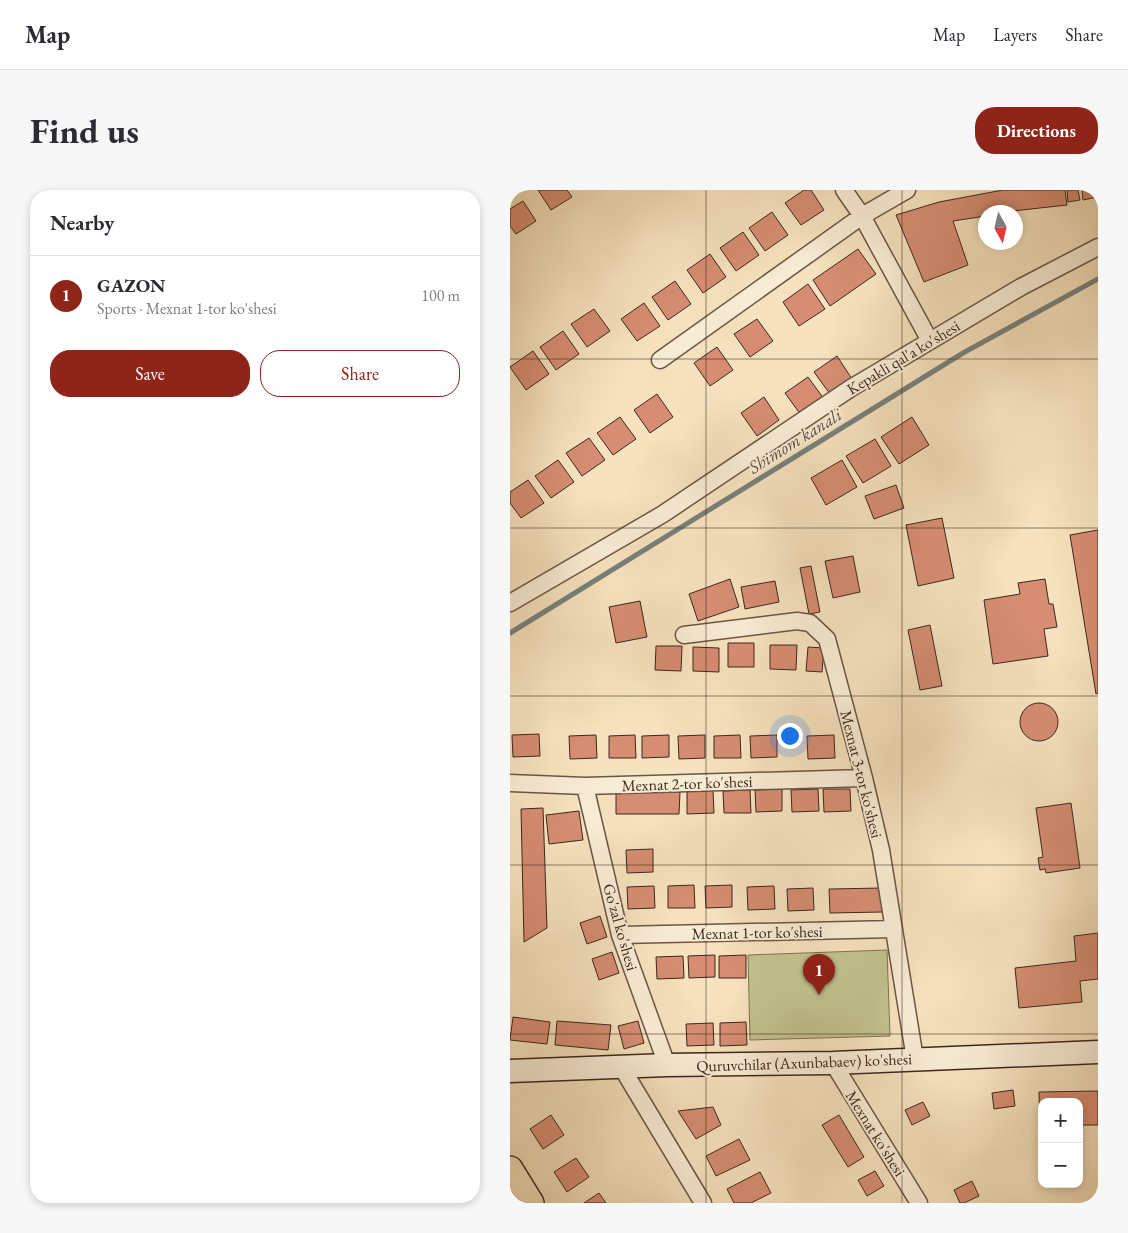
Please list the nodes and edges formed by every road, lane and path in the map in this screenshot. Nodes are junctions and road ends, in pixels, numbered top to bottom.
1 (844, 190) edge
2 (907, 190) edge
3 (862, 216) junction
4 (1098, 247) edge
5 (930, 341) junction
6 (660, 360) dead end
7 (510, 603) edge
8 (684, 635) dead end
9 (864, 778) junction
10 (510, 783) edge
11 (585, 786) junction
12 (894, 929) junction
13 (620, 935) junction
14 (1098, 1052) edge
15 (915, 1059) junction
16 (833, 1063) junction
17 (667, 1065) junction
18 (622, 1068) junction
19 (510, 1071) edge
20 (510, 1169) edge
21 (531, 1203) edge
22 (702, 1203) edge
23 (919, 1203) edge

1 - 3 street
2 - 3 street
3 - 5 street
3 - 6 street
4 - 5 street, Kepakli qal'a ko'shesi
5 - 7 street, Kepakli qal'a ko'shesi
8 - 9 street, Mexnat 3-tor ko'shesi
9 - 11 street, Mexnat 2-tor ko'shesi
9 - 12 street, Mexnat 3-tor ko'shesi
10 - 11 street, Mexnat 2-tor ko'shesi
11 - 13 street, Go'zal ko'shesi
12 - 13 street, Mexnat 1-tor ko'shesi
12 - 15 street, Mexnat 3-tor ko'shesi
13 - 17 street, Go'zal ko'shesi
14 - 15 street, Quruvchilar (Axunbabaev) ko'shesi
15 - 16 street, Quruvchilar (Axunbabaev) ko'shesi
16 - 17 street, Quruvchilar (Axunbabaev) ko'shesi
16 - 23 street, Mexnat ko'shesi
17 - 18 street, Quruvchilar (Axunbabaev) ko'shesi
18 - 19 street, Quruvchilar (Axunbabaev) ko'shesi
18 - 22 street
20 - 21 main road

